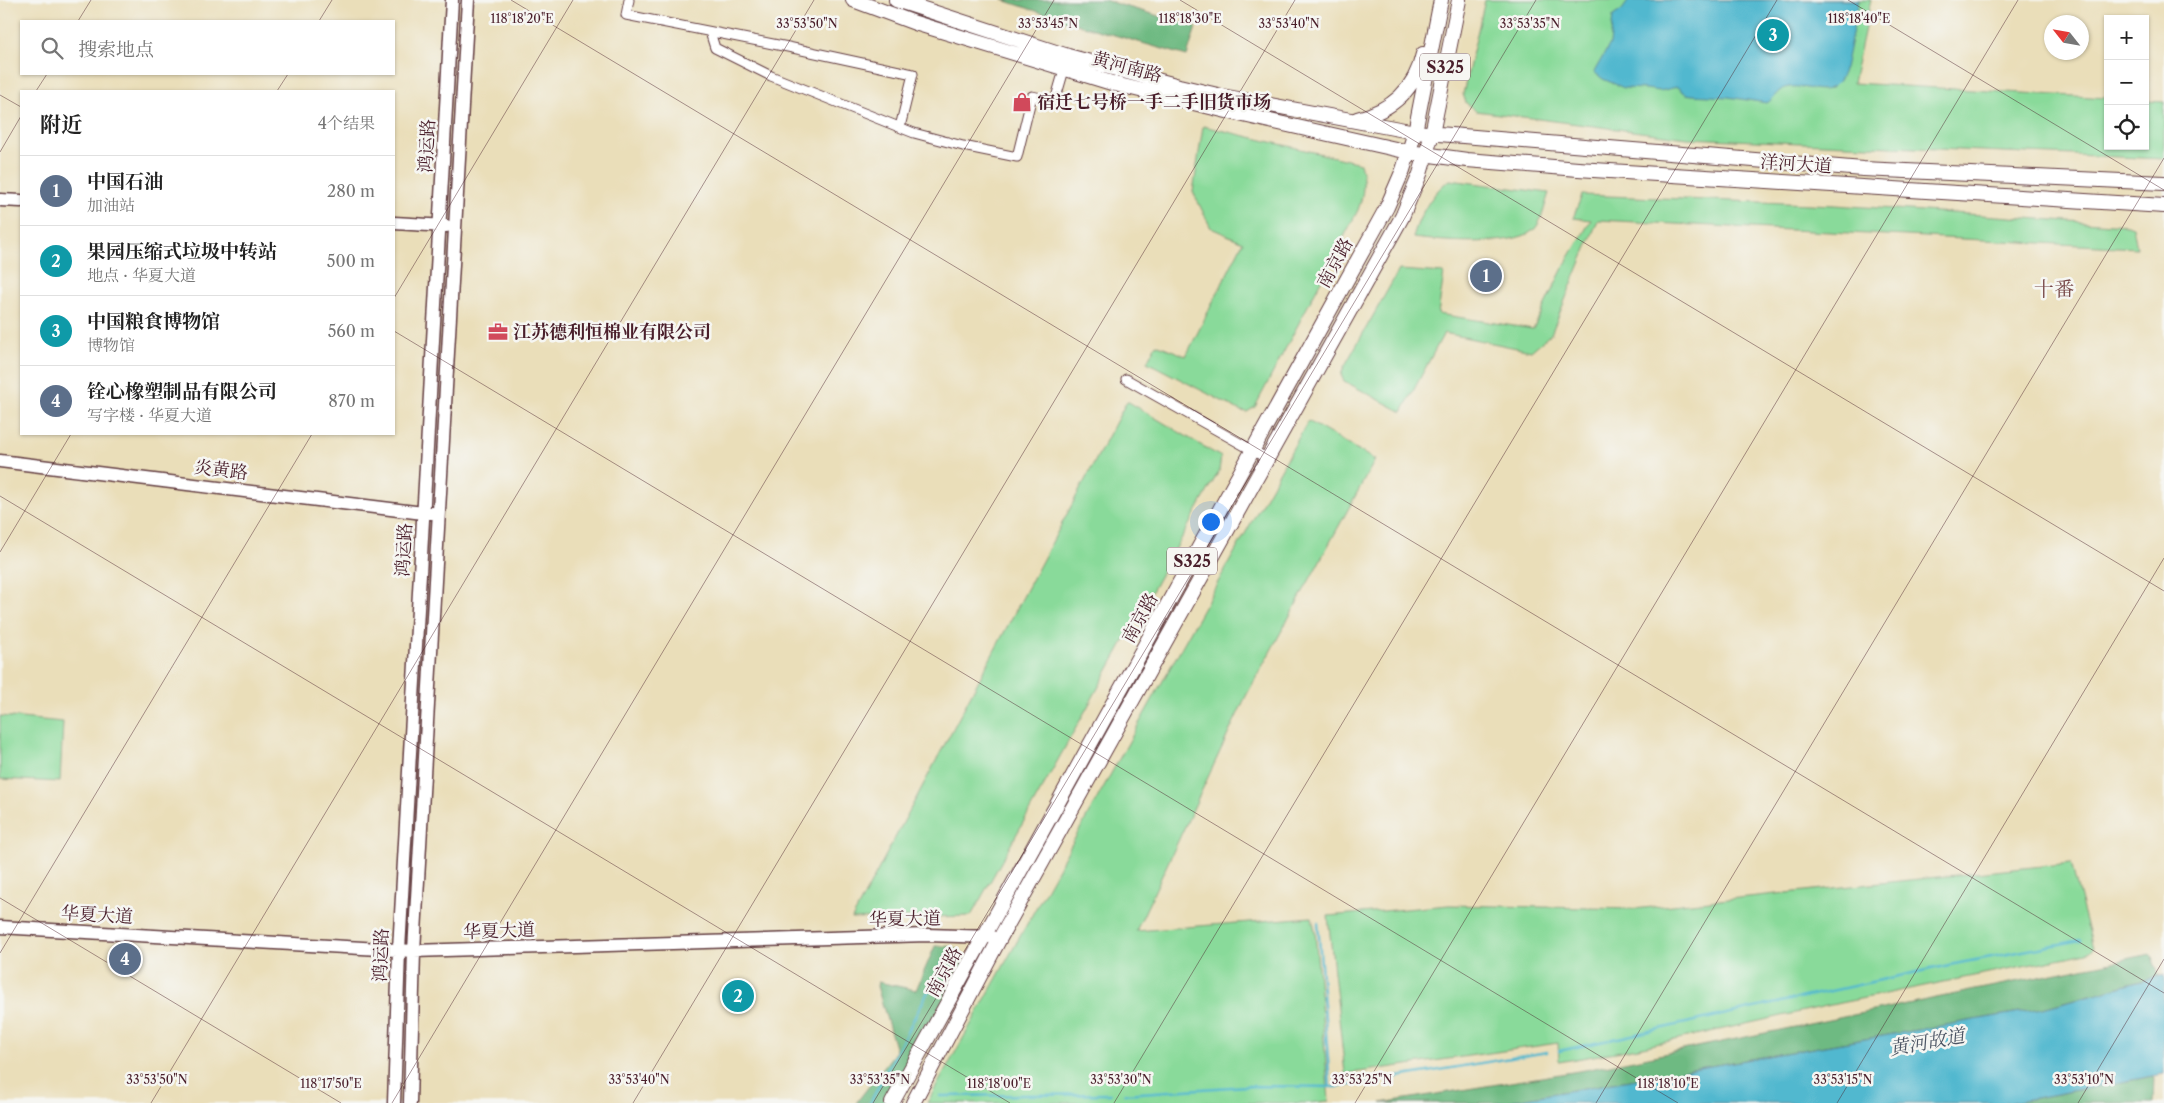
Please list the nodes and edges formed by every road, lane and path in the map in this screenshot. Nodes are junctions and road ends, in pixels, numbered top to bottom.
1 (452, 0) edge
2 (468, 0) edge
3 (629, 0) edge
4 (853, 0) edge
5 (896, 0) edge
6 (1435, 0) edge
7 (1441, 0) edge
8 (1459, 0) edge
9 (710, 32) junction
10 (1064, 70) junction
11 (1352, 120) junction
12 (900, 127) junction
13 (1415, 132) junction
14 (1432, 134) junction
15 (1410, 152) junction
16 (1426, 154) junction
17 (2164, 183) edge
18 (0, 200) edge
19 (20, 201) edge
20 (2164, 206) edge
21 (395, 223) edge
22 (440, 225) junction
23 (455, 226) junction
24 (1126, 378) dead end
25 (1253, 451) junction
26 (1268, 459) junction
27 (0, 461) edge
28 (438, 512) junction
29 (423, 514) junction
30 (0, 927) edge
31 (986, 936) junction
32 (1000, 938) junction
33 (398, 950) junction
34 (414, 951) junction
35 (394, 1103) edge
36 (410, 1103) edge
37 (892, 1103) edge
38 (913, 1103) edge

1 - 22 street, 鸿运路
2 - 23 street, 鸿运路
3 - 9 street
4 - 10 main road, 黄河南路
5 - 11 main road, 黄河南路
6 - 11 main road
7 - 13 main road, 南京路 / S325
8 - 14 main road, 南京路 / S325
9 - 12 street
9 - 12 street
10 - 12 street
10 - 15 main road, 黄河南路
11 - 13 main road, 黄河南路
13 - 14 main road, 黄河南路
13 - 15 main road, 南京路 / S325
14 - 16 main road, 南京路 / S325
14 - 17 main road, 洋河大道
15 - 16 main road, 黄河南路
15 - 25 main road, 南京路 / S325
16 - 20 main road, 洋河大道
16 - 26 main road, 南京路 / S325
18 - 19 street
21 - 22 street
22 - 23 street
22 - 29 street, 鸿运路
23 - 28 street, 鸿运路
24 - 25 street
25 - 26 street
25 - 31 main road, 南京路 / S325
26 - 32 main road, 南京路 / S325
27 - 29 street, 炎黄路
28 - 29 street, 炎黄路
28 - 34 street, 鸿运路
29 - 33 street, 鸿运路
30 - 33 street, 华夏大道
31 - 32 street, 华夏大道
31 - 34 street, 华夏大道
31 - 37 main road, 南京路 / S325
32 - 38 main road, 南京路 / S325
33 - 34 street, 华夏大道
33 - 35 street, 鸿运路
34 - 36 street, 鸿运路

